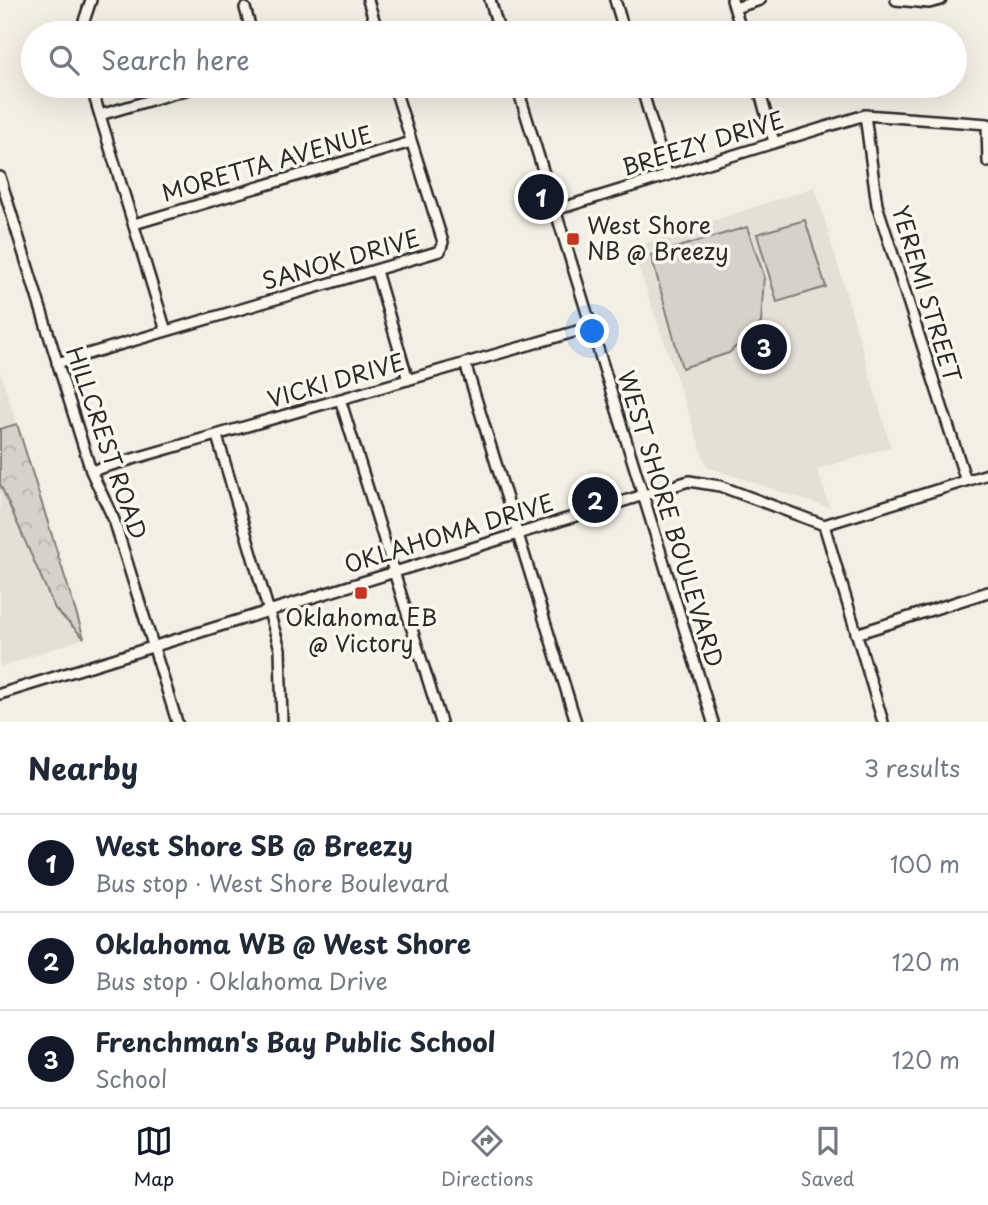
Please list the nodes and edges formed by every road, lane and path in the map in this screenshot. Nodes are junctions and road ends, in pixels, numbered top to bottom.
1 (91, 0) edge
2 (368, 0) edge
3 (490, 0) edge
4 (615, 0) edge
5 (760, 0) edge
6 (896, 0) edge
7 (941, 0) edge
8 (733, 4) edge
9 (245, 8) dead end
10 (84, 21) edge
11 (249, 21) edge
12 (374, 21) edge
13 (496, 21) edge
14 (621, 21) edge
15 (738, 21) edge
16 (95, 98) edge
17 (159, 98) edge
18 (398, 98) edge
19 (521, 98) edge
20 (644, 98) edge
21 (761, 98) edge
22 (100, 115) junction
23 (865, 115) junction
24 (988, 124) edge
25 (411, 142) junction
26 (774, 142) junction
27 (988, 162) edge
28 (667, 174) junction
29 (0, 177) edge
30 (555, 210) junction
31 (134, 223) junction
32 (376, 271) junction
33 (591, 327) junction
34 (166, 331) junction
35 (57, 363) junction
36 (465, 363) junction
37 (408, 380) junction
38 (340, 399) junction
39 (217, 436) junction
40 (91, 471) junction
41 (988, 474) edge
42 (965, 481) junction
43 (642, 494) junction
44 (824, 525) junction
45 (520, 533) junction
46 (393, 571) junction
47 (988, 592) edge
48 (269, 609) junction
49 (856, 634) junction
50 (154, 645) junction
51 (0, 694) edge
52 (177, 722) edge
53 (282, 722) edge
54 (441, 722) edge
55 (576, 722) edge
56 (713, 722) edge
57 (883, 722) edge

1 - 10 street
2 - 12 street
3 - 13 street
4 - 14 street
5 - 8 street
6 - 7 street
8 - 15 street
9 - 11 street
16 - 22 street
17 - 22 street
18 - 25 street, SANOK DRIVE
19 - 30 street, WEST SHORE BOULEVARD
20 - 28 street
21 - 26 street
22 - 31 street
23 - 24 street, BREEZY DRIVE
23 - 26 street, BREEZY DRIVE
23 - 42 street, YEREMI STREET
24 - 27 street
25 - 31 street, MORETTA AVENUE
25 - 32 street, SANOK DRIVE
26 - 28 street, BREEZY DRIVE
28 - 30 street, BREEZY DRIVE
29 - 35 street, HILLCREST ROAD
30 - 33 street, WEST SHORE BOULEVARD
31 - 34 street
32 - 34 street, SANOK DRIVE
32 - 37 street
33 - 36 street, VICKI DRIVE
33 - 43 street, WEST SHORE BOULEVARD
34 - 35 street, SANOK DRIVE
35 - 40 street, HILLCREST ROAD
36 - 37 street, VICKI DRIVE
36 - 45 street
37 - 38 street, VICKI DRIVE
38 - 39 street, VICKI DRIVE
38 - 46 street
39 - 40 street, VICKI DRIVE
39 - 48 street
40 - 50 street, HILLCREST ROAD
41 - 42 street
42 - 44 street
43 - 44 street, OKLAHOMA DRIVE
43 - 45 street, OKLAHOMA DRIVE
43 - 56 street, WEST SHORE BOULEVARD
44 - 49 street
45 - 46 street, OKLAHOMA DRIVE
45 - 55 street
46 - 48 street, OKLAHOMA DRIVE
46 - 54 street
47 - 49 street
48 - 50 street, OKLAHOMA DRIVE
48 - 53 street
49 - 57 street
50 - 51 street, OKLAHOMA DRIVE
50 - 52 street, HILLCREST ROAD

